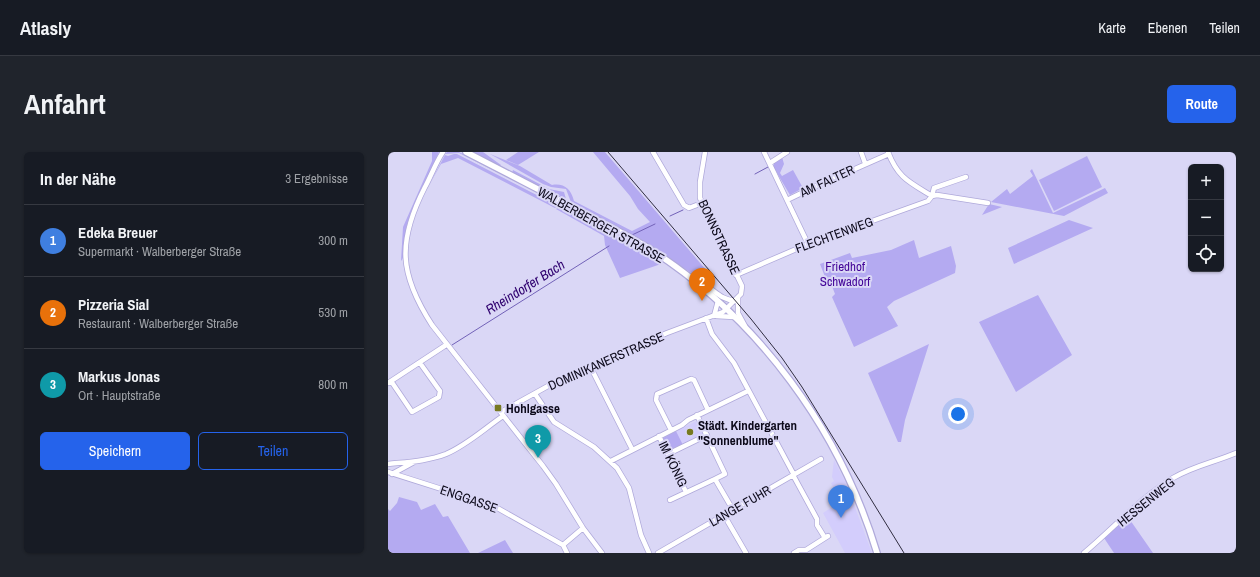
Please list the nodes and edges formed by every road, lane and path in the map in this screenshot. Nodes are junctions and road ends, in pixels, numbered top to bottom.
1 (443, 152) edge
2 (466, 152) edge
3 (653, 152) edge
4 (705, 152) edge
5 (764, 152) edge
6 (787, 152) edge
7 (861, 152) edge
8 (888, 153) edge
9 (770, 163) junction
10 (865, 163) junction
11 (966, 177) dead end
12 (932, 196) junction
13 (787, 200) junction
14 (702, 203) junction
15 (988, 203) dead end
16 (808, 244) junction
17 (736, 275) junction
18 (697, 282) junction
19 (736, 299) junction
20 (718, 301) junction
21 (727, 309) junction
22 (737, 315) junction
23 (714, 316) junction
24 (706, 318) junction
25 (446, 345) junction
26 (420, 363) junction
27 (590, 366) junction
28 (390, 382) edge
29 (748, 391) junction
30 (535, 394) junction
31 (708, 410) junction
32 (502, 414) junction
33 (697, 415) junction
34 (671, 430) junction
35 (707, 435) junction
36 (659, 436) junction
37 (632, 449) junction
38 (668, 454) junction
39 (1236, 454) edge
40 (821, 459) dead end
41 (415, 461) junction
42 (610, 461) junction
43 (388, 464) edge
44 (390, 473) edge
45 (794, 475) junction
46 (715, 479) junction
47 (686, 492) junction
48 (670, 500) dead end
49 (733, 510) junction
50 (724, 515) junction
51 (583, 528) junction
52 (563, 545) junction
53 (567, 553) edge
54 (602, 553) edge
55 (649, 553) edge
56 (658, 553) edge
57 (746, 553) edge
58 (794, 553) edge
59 (877, 553) edge
60 (1084, 553) edge

1 - 25 street
2 - 18 main road, WALBERBERGER STRASSE
3 - 14 street
4 - 14 street, BONNSTRASSE
5 - 9 street
6 - 9 street
7 - 10 street
8 - 10 street, AM FALTER
8 - 12 street
9 - 13 street
10 - 13 street, AM FALTER
11 - 12 street, FLECHTENWEG
12 - 15 street
12 - 16 street, FLECHTENWEG
13 - 16 street
14 - 17 street, BONNSTRASSE
16 - 17 street, FLECHTENWEG
17 - 19 street, BONNSTRASSE
18 - 19 street
18 - 20 main road, WALBERBERGER STRASSE
19 - 21 street
19 - 22 street, BONNSTRASSE
20 - 21 main road, WALBERBERGER STRASSE
20 - 23 street
21 - 22 main road, WALBERBERGER STRASSE
21 - 23 street, DOMINIKANERSTRASSE
22 - 23 street, DOMINIKANERSTRASSE
22 - 59 main road, WALBERBERGER STRASSE
23 - 24 street, DOMINIKANERSTRASSE
24 - 27 street, DOMINIKANERSTRASSE
24 - 29 street
25 - 26 street
25 - 32 street
26 - 28 street
26 - 28 street
27 - 30 street, DOMINIKANERSTRASSE
27 - 37 street
29 - 31 street
29 - 45 street
30 - 32 street, DOMINIKANERSTRASSE
30 - 42 street
31 - 33 street
31 - 34 street
32 - 41 street
32 - 51 street
33 - 34 street
33 - 35 street
34 - 36 street
35 - 38 street
35 - 46 street
36 - 37 street
36 - 38 street, IM KÖNIG
37 - 42 street
38 - 47 street, IM KÖNIG
39 - 60 street, HESSENWEG
40 - 45 street, LANGE FUHR
41 - 43 street
41 - 44 street, ENGGASSE
42 - 55 street
44 - 52 street, ENGGASSE
45 - 49 street, LANGE FUHR
45 - 58 street
46 - 47 street, IM KÖNIG
46 - 49 street
47 - 48 street, IM KÖNIG
49 - 50 street, LANGE FUHR
50 - 56 street, LANGE FUHR
50 - 57 street
51 - 52 street
51 - 54 street
52 - 53 street

